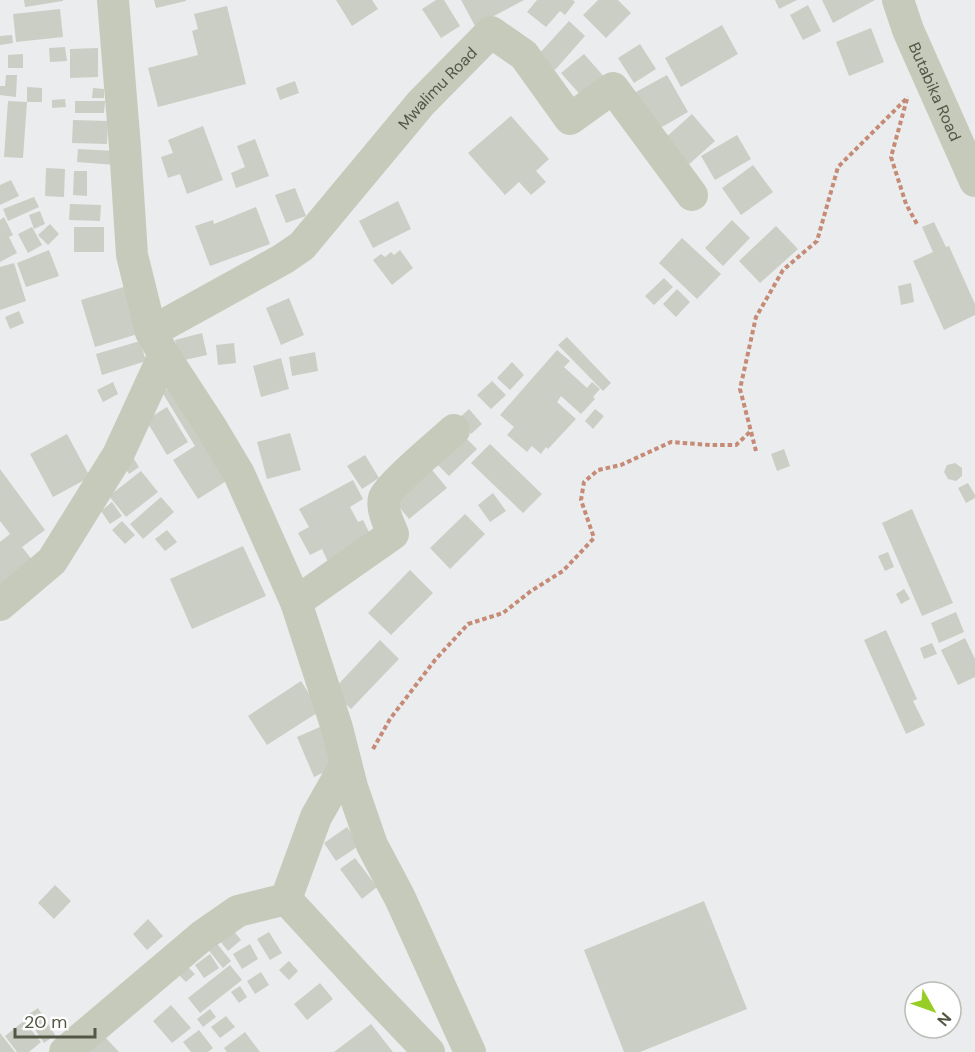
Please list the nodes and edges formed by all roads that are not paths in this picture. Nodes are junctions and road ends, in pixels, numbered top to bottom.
1 (113, 0) edge
2 (898, 0) edge
3 (975, 181) edge
4 (692, 195) dead end
5 (158, 344) junction
6 (454, 430) dead end
7 (296, 602) junction
8 (0, 605) edge
9 (349, 776) junction
10 (286, 899) junction
11 (64, 1052) edge
12 (429, 1052) edge
13 (470, 1052) edge

1 - 5 street
2 - 3 street, Butabika Road
4 - 5 street, Mwalimu Road
5 - 7 street
5 - 8 street
6 - 7 street
7 - 9 street
9 - 10 street
9 - 13 street
10 - 11 street
10 - 12 street

